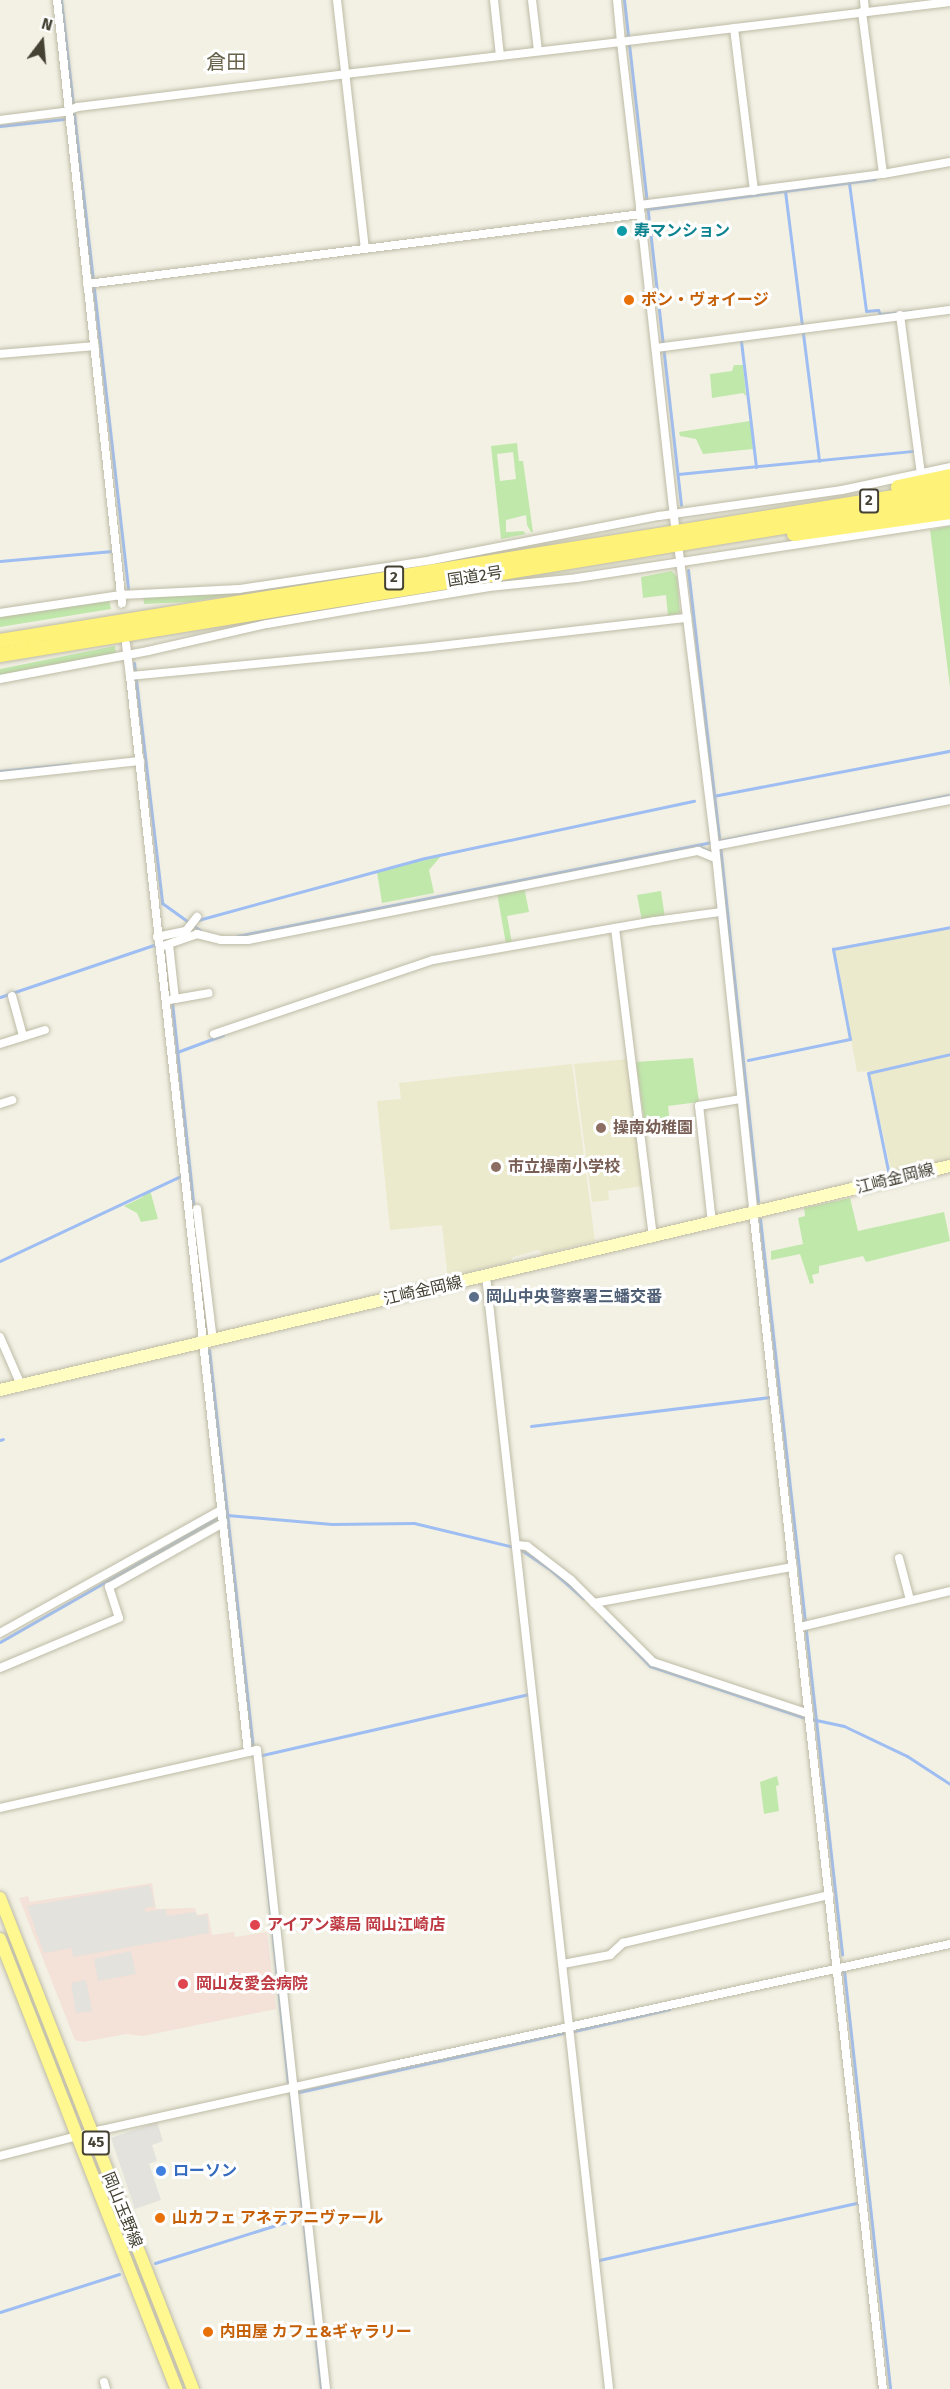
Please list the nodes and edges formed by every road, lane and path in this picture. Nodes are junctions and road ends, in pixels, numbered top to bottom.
1 (57, 0) edge
2 (337, 0) edge
3 (494, 0) edge
4 (532, 0) edge
5 (617, 0) edge
6 (864, 0) edge
7 (950, 2) edge
8 (864, 12) junction
9 (734, 28) junction
10 (627, 41) junction
11 (538, 51) junction
12 (500, 56) junction
13 (345, 74) junction
14 (72, 109) junction
15 (0, 120) edge
16 (950, 162) edge
17 (883, 174) junction
18 (754, 190) junction
19 (643, 207) junction
20 (365, 248) junction
21 (91, 284) junction
22 (950, 310) edge
23 (900, 315) junction
24 (95, 346) junction
25 (661, 348) junction
26 (0, 354) edge
27 (950, 467) edge
28 (921, 474) junction
29 (950, 476) edge
30 (950, 488) edge
31 (950, 500) edge
32 (950, 512) edge
33 (674, 514) junction
34 (788, 514) junction
35 (950, 520) edge
36 (675, 524) dead end
37 (732, 535) junction
38 (679, 552) dead end
39 (680, 562) junction
40 (121, 599) junction
41 (0, 613) edge
42 (687, 618) junction
43 (161, 628) junction
44 (0, 633) edge
45 (27, 637) junction
46 (0, 641) edge
47 (126, 644) dead end
48 (0, 655) edge
49 (127, 655) junction
50 (0, 663) edge
51 (134, 676) junction
52 (0, 679) edge
53 (140, 761) junction
54 (0, 776) edge
55 (950, 800) edge
56 (716, 848) junction
57 (722, 912) junction
58 (192, 922) dead end
59 (615, 928) junction
60 (162, 944) junction
61 (208, 993) dead end
62 (12, 996) dead end
63 (171, 1000) junction
64 (45, 1030) dead end
65 (214, 1034) dead end
66 (23, 1036) junction
67 (0, 1044) edge
68 (741, 1099) junction
69 (12, 1100) dead end
70 (0, 1104) edge
71 (950, 1166) edge
72 (197, 1209) dead end
73 (753, 1213) junction
74 (712, 1223) junction
75 (653, 1236) junction
76 (486, 1276) junction
77 (0, 1337) edge
78 (208, 1342) junction
79 (21, 1385) junction
80 (0, 1390) edge
81 (222, 1516) junction
82 (517, 1547) junction
83 (900, 1558) dead end
84 (793, 1567) junction
85 (950, 1591) edge
86 (910, 1600) junction
87 (594, 1603) junction
88 (803, 1626) junction
89 (0, 1633) edge
90 (0, 1668) edge
91 (810, 1717) junction
92 (254, 1753) junction
93 (0, 1808) edge
94 (829, 1895) junction
95 (0, 1898) edge
96 (0, 1939) edge
97 (950, 1944) edge
98 (563, 1964) junction
99 (837, 1968) junction
100 (570, 2028) junction
101 (294, 2088) junction
102 (92, 2133) junction
103 (78, 2136) junction
104 (0, 2156) edge
105 (176, 2389) edge
106 (193, 2389) edge
107 (326, 2389) edge
108 (609, 2389) edge
109 (884, 2389) edge

1 - 14 street
2 - 13 street
3 - 12 street
4 - 11 street
5 - 10 street
6 - 8 street
7 - 8 street
8 - 9 street
8 - 17 street
9 - 10 street
9 - 18 street
10 - 11 street
10 - 19 street
11 - 12 street
12 - 13 street
13 - 14 street
13 - 20 street
14 - 15 street
14 - 21 street
16 - 17 street
17 - 18 street
18 - 19 street
19 - 20 street
19 - 25 street
20 - 21 street
21 - 24 street
22 - 23 street
23 - 25 street
23 - 28 street
24 - 26 street
24 - 40 street
25 - 33 street
27 - 28 street
28 - 33 street
29 - 34 highway
30 - 34 highway, 国道2号 / 2
31 - 37 highway, 国道2号 / 2
32 - 37 highway
33 - 36 street
33 - 40 street
34 - 45 highway, 国道2号 / 2
35 - 39 street
37 - 43 highway, 国道2号 / 2
38 - 39 street
39 - 42 street
39 - 49 street
40 - 41 street
42 - 51 street
42 - 56 street
43 - 48 highway, 国道2号 / 2
43 - 50 highway
44 - 45 highway
45 - 46 highway, 国道2号 / 2
47 - 49 street
49 - 51 street
49 - 52 street
51 - 53 street
53 - 54 street
53 - 60 street
55 - 56 street
56 - 57 street
56 - 60 street
57 - 59 street
57 - 68 street
58 - 60 street
59 - 65 street
59 - 75 street
60 - 63 street
61 - 63 street
62 - 66 street
63 - 78 street
64 - 66 street
66 - 67 street
68 - 73 street
68 - 74 street
69 - 70 street
71 - 73 main road, 江崎金岡線
72 - 78 street
73 - 74 main road, 江崎金岡線
73 - 84 street
74 - 75 main road, 江崎金岡線
75 - 76 main road, 江崎金岡線
76 - 78 main road, 江崎金岡線
76 - 82 street
77 - 79 street
78 - 79 main road, 江崎金岡線
78 - 81 street
79 - 80 main road, 江崎金岡線
81 - 89 street
81 - 90 street
81 - 92 street
82 - 87 street
82 - 98 street
83 - 86 street
84 - 87 street
84 - 88 street
85 - 86 street
86 - 88 street
87 - 91 street
88 - 91 street
91 - 94 street
92 - 93 street
92 - 101 street
94 - 98 street
94 - 99 street
95 - 102 main road, 岡山玉野線 / 45
96 - 103 main road, 岡山玉野線 / 45
97 - 99 street
98 - 100 street
99 - 100 street
99 - 109 street
100 - 101 street
100 - 108 street
101 - 102 street
101 - 107 street
102 - 103 street
102 - 106 main road, 岡山玉野線 / 45
103 - 104 street
103 - 105 main road, 岡山玉野線 / 45

